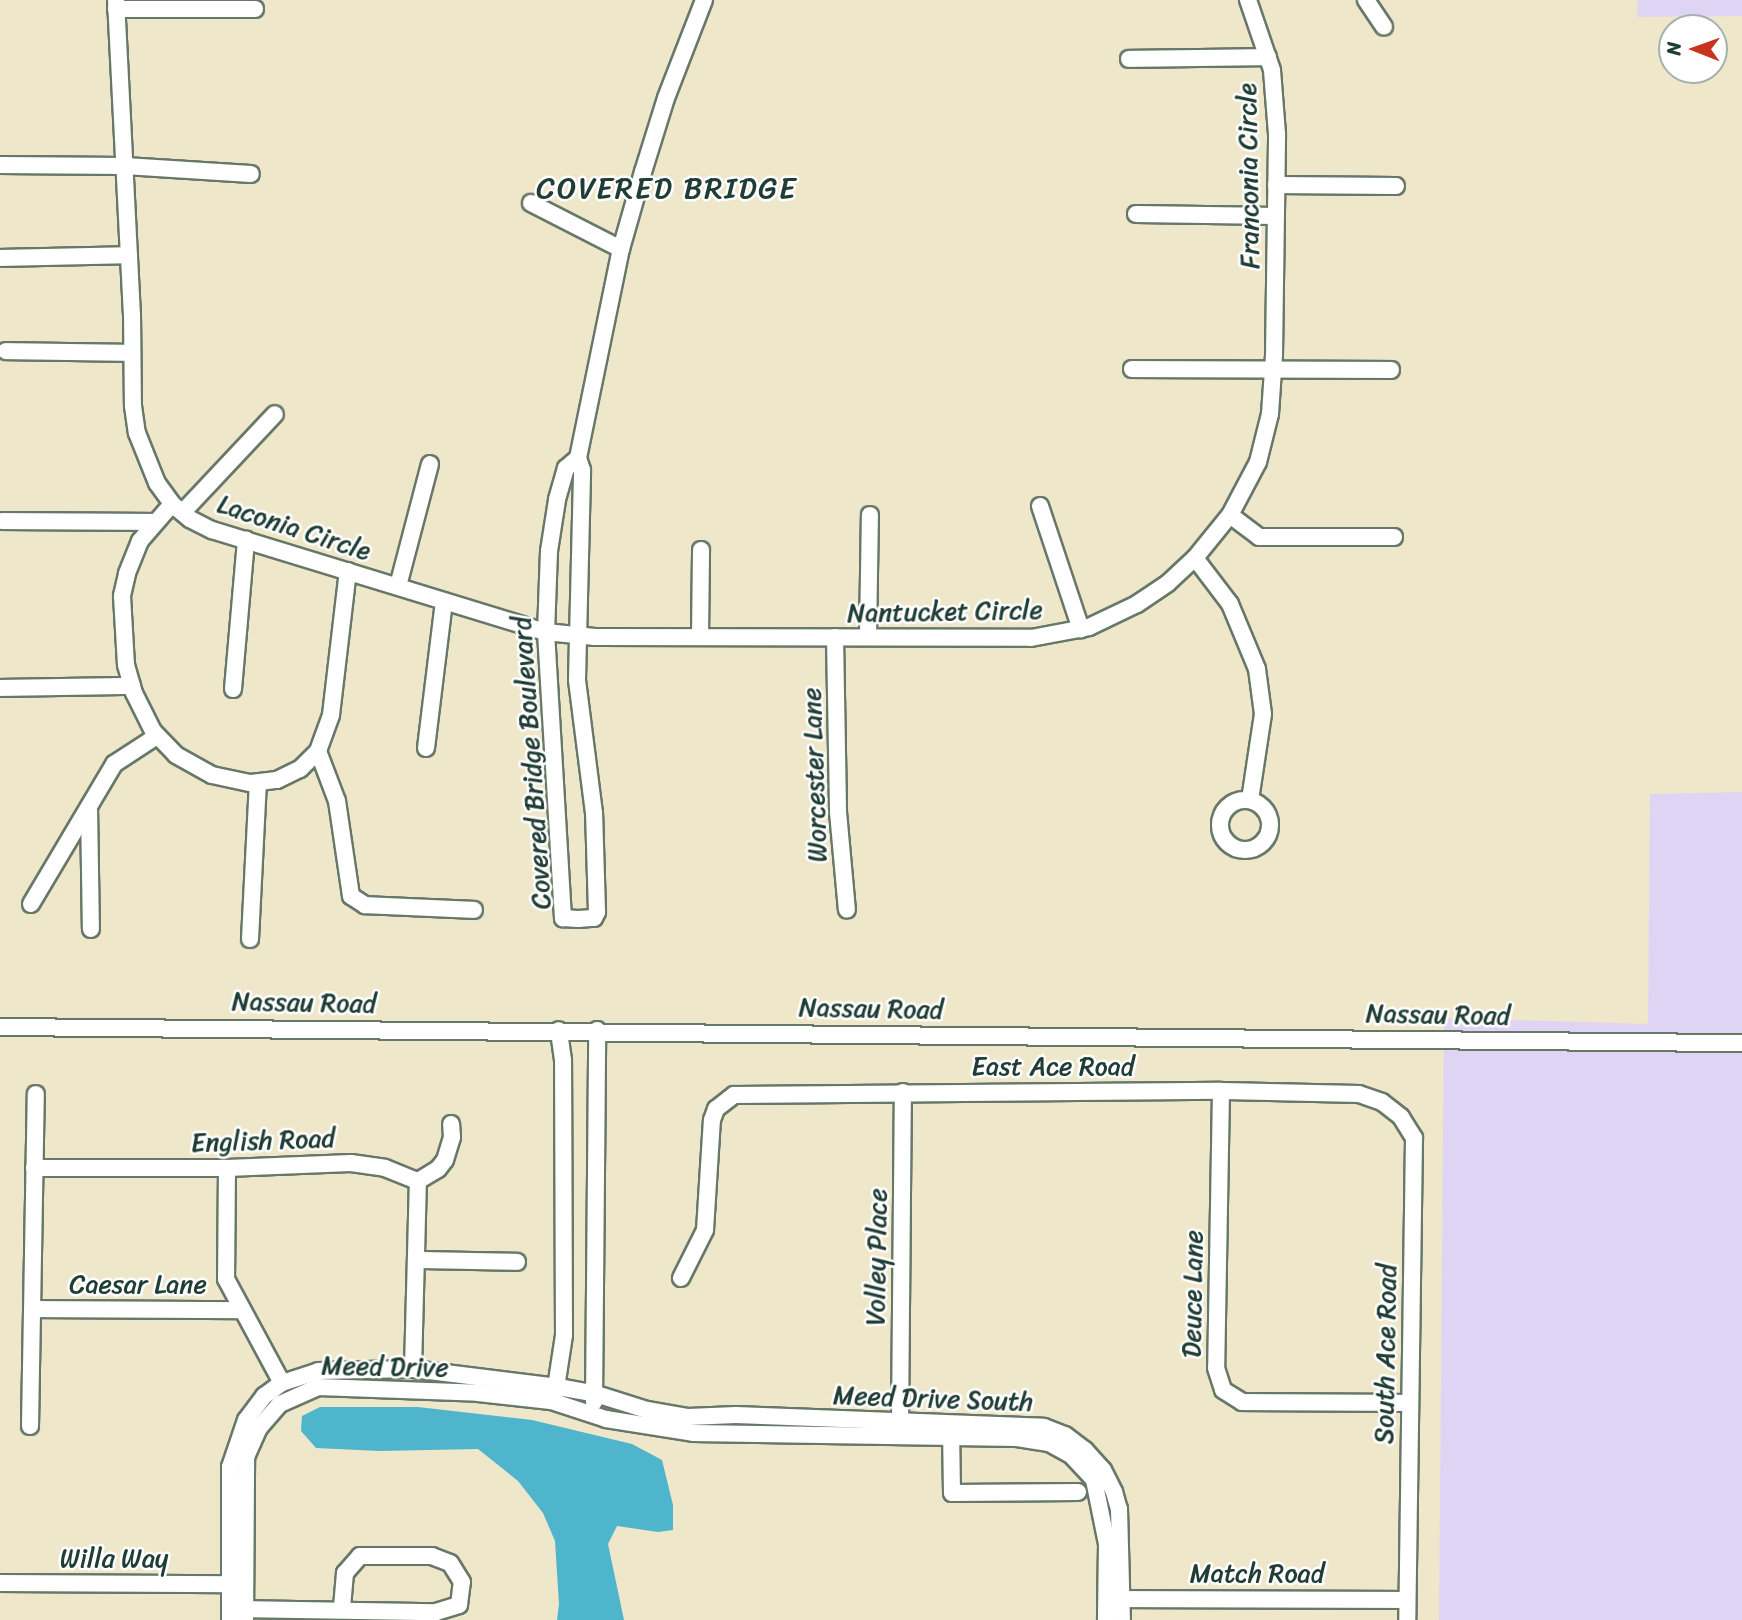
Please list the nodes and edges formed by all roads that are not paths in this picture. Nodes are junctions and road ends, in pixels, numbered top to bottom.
1 (704, 0) edge
2 (1248, 0) edge
3 (1366, 0) edge
4 (116, 5) edge
5 (255, 9) dead end
6 (1384, 27) dead end
7 (1268, 57) junction
8 (1129, 59) dead end
9 (0, 165) edge
10 (125, 166) junction
11 (251, 174) dead end
12 (1276, 185) junction
13 (1396, 186) dead end
14 (531, 203) dead end
15 (1136, 214) dead end
16 (1276, 216) junction
17 (621, 249) junction
18 (129, 255) junction
19 (0, 258) edge
20 (1275, 313) joint
21 (6, 351) dead end
22 (131, 353) junction
23 (1132, 369) dead end
24 (1272, 370) junction
25 (1391, 370) dead end
26 (275, 414) dead end
27 (578, 458) junction
28 (430, 464) dead end
29 (1040, 506) dead end
30 (177, 508) junction
31 (870, 515) dead end
32 (1230, 515) junction
33 (2, 521) dead end
34 (154, 522) junction
35 (1394, 537) dead end
36 (246, 540) junction
37 (701, 550) dead end
38 (1195, 558) junction
39 (348, 571) junction
40 (398, 586) junction
41 (444, 601) junction
42 (1081, 629) junction
43 (546, 632) junction
44 (576, 635) junction
45 (700, 636) junction
46 (835, 637) junction
47 (868, 637) junction
48 (132, 686) junction
49 (0, 688) edge
50 (233, 689) dead end
51 (157, 736) junction
52 (426, 748) dead end
53 (318, 751) junction
54 (258, 783) junction
55 (1250, 800) dead end
56 (89, 807) junction
57 (31, 904) dead end
58 (474, 910) dead end
59 (847, 910) dead end
60 (92, 929) dead end
61 (250, 939) dead end
62 (0, 1027) edge
63 (559, 1030) junction
64 (597, 1030) junction
65 (1742, 1043) edge
66 (1221, 1091) junction
67 (903, 1092) junction
68 (36, 1094) dead end
69 (1382, 1102) joint
70 (451, 1124) dead end
71 (34, 1168) junction
72 (227, 1168) junction
73 (418, 1181) junction
74 (416, 1260) junction
75 (517, 1262) dead end
76 (681, 1278) dead end
77 (33, 1309) junction
78 (243, 1310) junction
79 (413, 1369) junction
80 (282, 1384) junction
81 (555, 1394) junction
82 (596, 1394) junction
83 (1409, 1403) junction
84 (591, 1415) junction
85 (900, 1423) junction
86 (30, 1426) dead end
87 (951, 1430) junction
88 (1078, 1492) dead end
89 (0, 1583) edge
90 (228, 1584) junction
91 (1114, 1599) junction
92 (1407, 1600) junction
93 (342, 1610) junction
94 (238, 1614) edge
95 (1105, 1620) edge
96 (1122, 1620) edge
97 (1407, 1620) edge

1 - 17 street, Covered Bridge Boulevard
2 - 7 street, Franconia Circle
3 - 6 street
4 - 5 street
4 - 10 street, Laconia Circle
7 - 8 street
7 - 12 street, Franconia Circle
9 - 10 street
10 - 11 street
10 - 18 street, Laconia Circle
12 - 13 street
12 - 16 street, Franconia Circle
14 - 17 street
15 - 16 street
16 - 20 street, Franconia Circle
17 - 27 street, Covered Bridge Boulevard
18 - 19 street
18 - 22 street, Laconia Circle
20 - 24 street, Nantucket Circle
21 - 22 street
22 - 30 street, Laconia Circle
23 - 24 street
24 - 25 street
24 - 32 street, Nantucket Circle
26 - 30 street
27 - 43 street, Covered Bridge Boulevard
27 - 44 street, Covered Bridge Boulevard
28 - 40 street
29 - 42 street
30 - 34 street
30 - 36 street, Laconia Circle
31 - 47 street
32 - 35 street
32 - 38 street, Nantucket Circle
33 - 34 street
34 - 48 street
36 - 39 street, Laconia Circle
36 - 50 street
37 - 45 street
38 - 42 street, Nantucket Circle
38 - 55 street
39 - 40 street, Laconia Circle
39 - 53 street
40 - 41 street, Laconia Circle
41 - 43 street, Laconia Circle
41 - 52 street
42 - 47 street, Nantucket Circle
43 - 44 street, Laconia Circle
43 - 44 street, Covered Bridge Boulevard
44 - 45 street, Nantucket Circle
45 - 46 street, Nantucket Circle
46 - 47 street, Nantucket Circle
46 - 59 street, Worcester Lane
48 - 49 street
48 - 51 street
51 - 54 street
51 - 56 street
53 - 54 street
53 - 58 street
54 - 61 street
56 - 57 street
56 - 60 street
62 - 63 street, Nassau Road
63 - 64 street, Nassau Road
63 - 81 street
64 - 65 street, Nassau Road
64 - 82 street
66 - 67 street, East Ace Road
66 - 69 street, East Ace Road
66 - 83 street, Deuce Lane
67 - 76 street, East Ace Road
67 - 85 street, Volley Place
68 - 71 street
69 - 83 street, South Ace Road
70 - 73 street
71 - 72 street, English Road
71 - 77 street
72 - 73 street, English Road
72 - 78 street
73 - 74 street
74 - 75 street
74 - 79 street
77 - 78 street, Caesar Lane
77 - 86 street
78 - 80 street
79 - 80 street
79 - 81 street
80 - 90 street, Meed Drive
81 - 82 street, Meed Drive South
81 - 84 street, Meed Drive
81 - 94 street, Meed Drive
82 - 84 street
82 - 85 street, Meed Drive South
83 - 92 street, South Ace Road
84 - 87 street, Meed Drive South
85 - 87 street, Meed Drive South
87 - 88 street
87 - 91 street, Meed Drive South
89 - 90 street, Willa Way
90 - 94 street, Meed Drive
91 - 92 street, Match Road
91 - 95 street, Meed Drive South
91 - 96 street, Meed Drive South
92 - 97 street, South Ace Road
93 - 93 street
93 - 94 street

